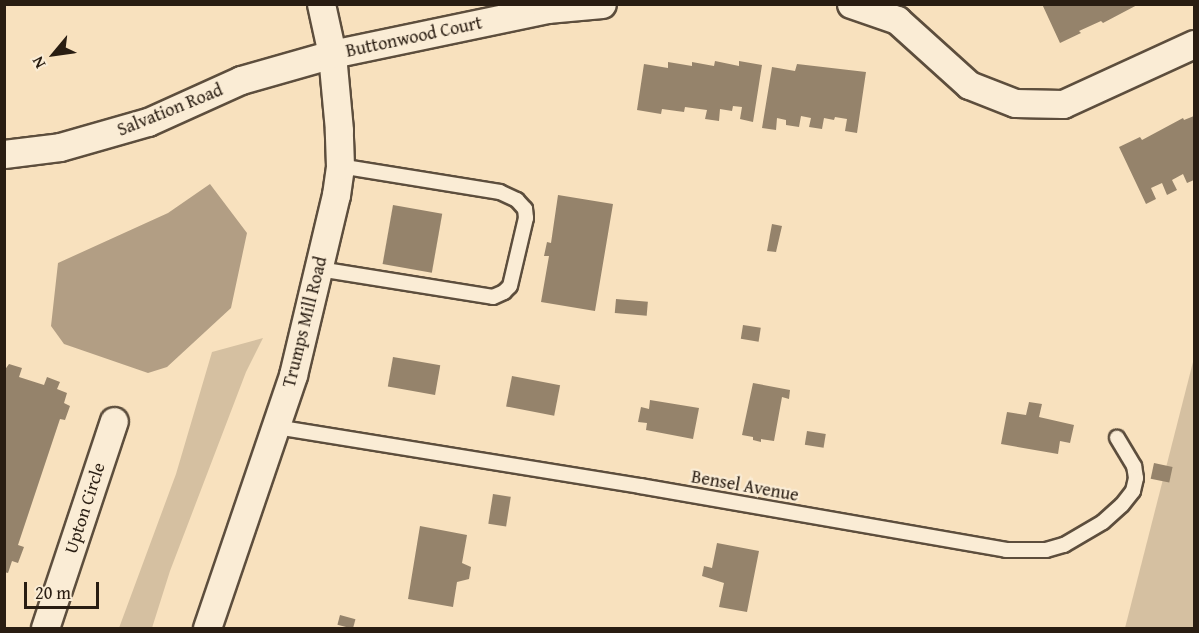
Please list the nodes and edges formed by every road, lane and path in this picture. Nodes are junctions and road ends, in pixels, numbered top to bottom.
1 (321, 4) edge
2 (602, 4) edge
3 (851, 4) edge
4 (1194, 44) edge
5 (332, 54) junction
6 (4, 154) edge
7 (340, 166) junction
8 (319, 269) junction
9 (114, 421) dead end
10 (276, 427) junction
11 (1117, 438) dead end
12 (45, 628) edge
13 (207, 628) edge

1 - 5 street, Trumps Mill Road
2 - 5 street, Buttonwood Court
3 - 4 street
5 - 6 street, Salvation Road
5 - 7 street, Trumps Mill Road
7 - 8 street, Trumps Mill Road
7 - 8 lane
8 - 10 street, Trumps Mill Road
9 - 12 street, Upton Circle
10 - 11 lane, Bensel Avenue
10 - 13 street, Trumps Mill Road

